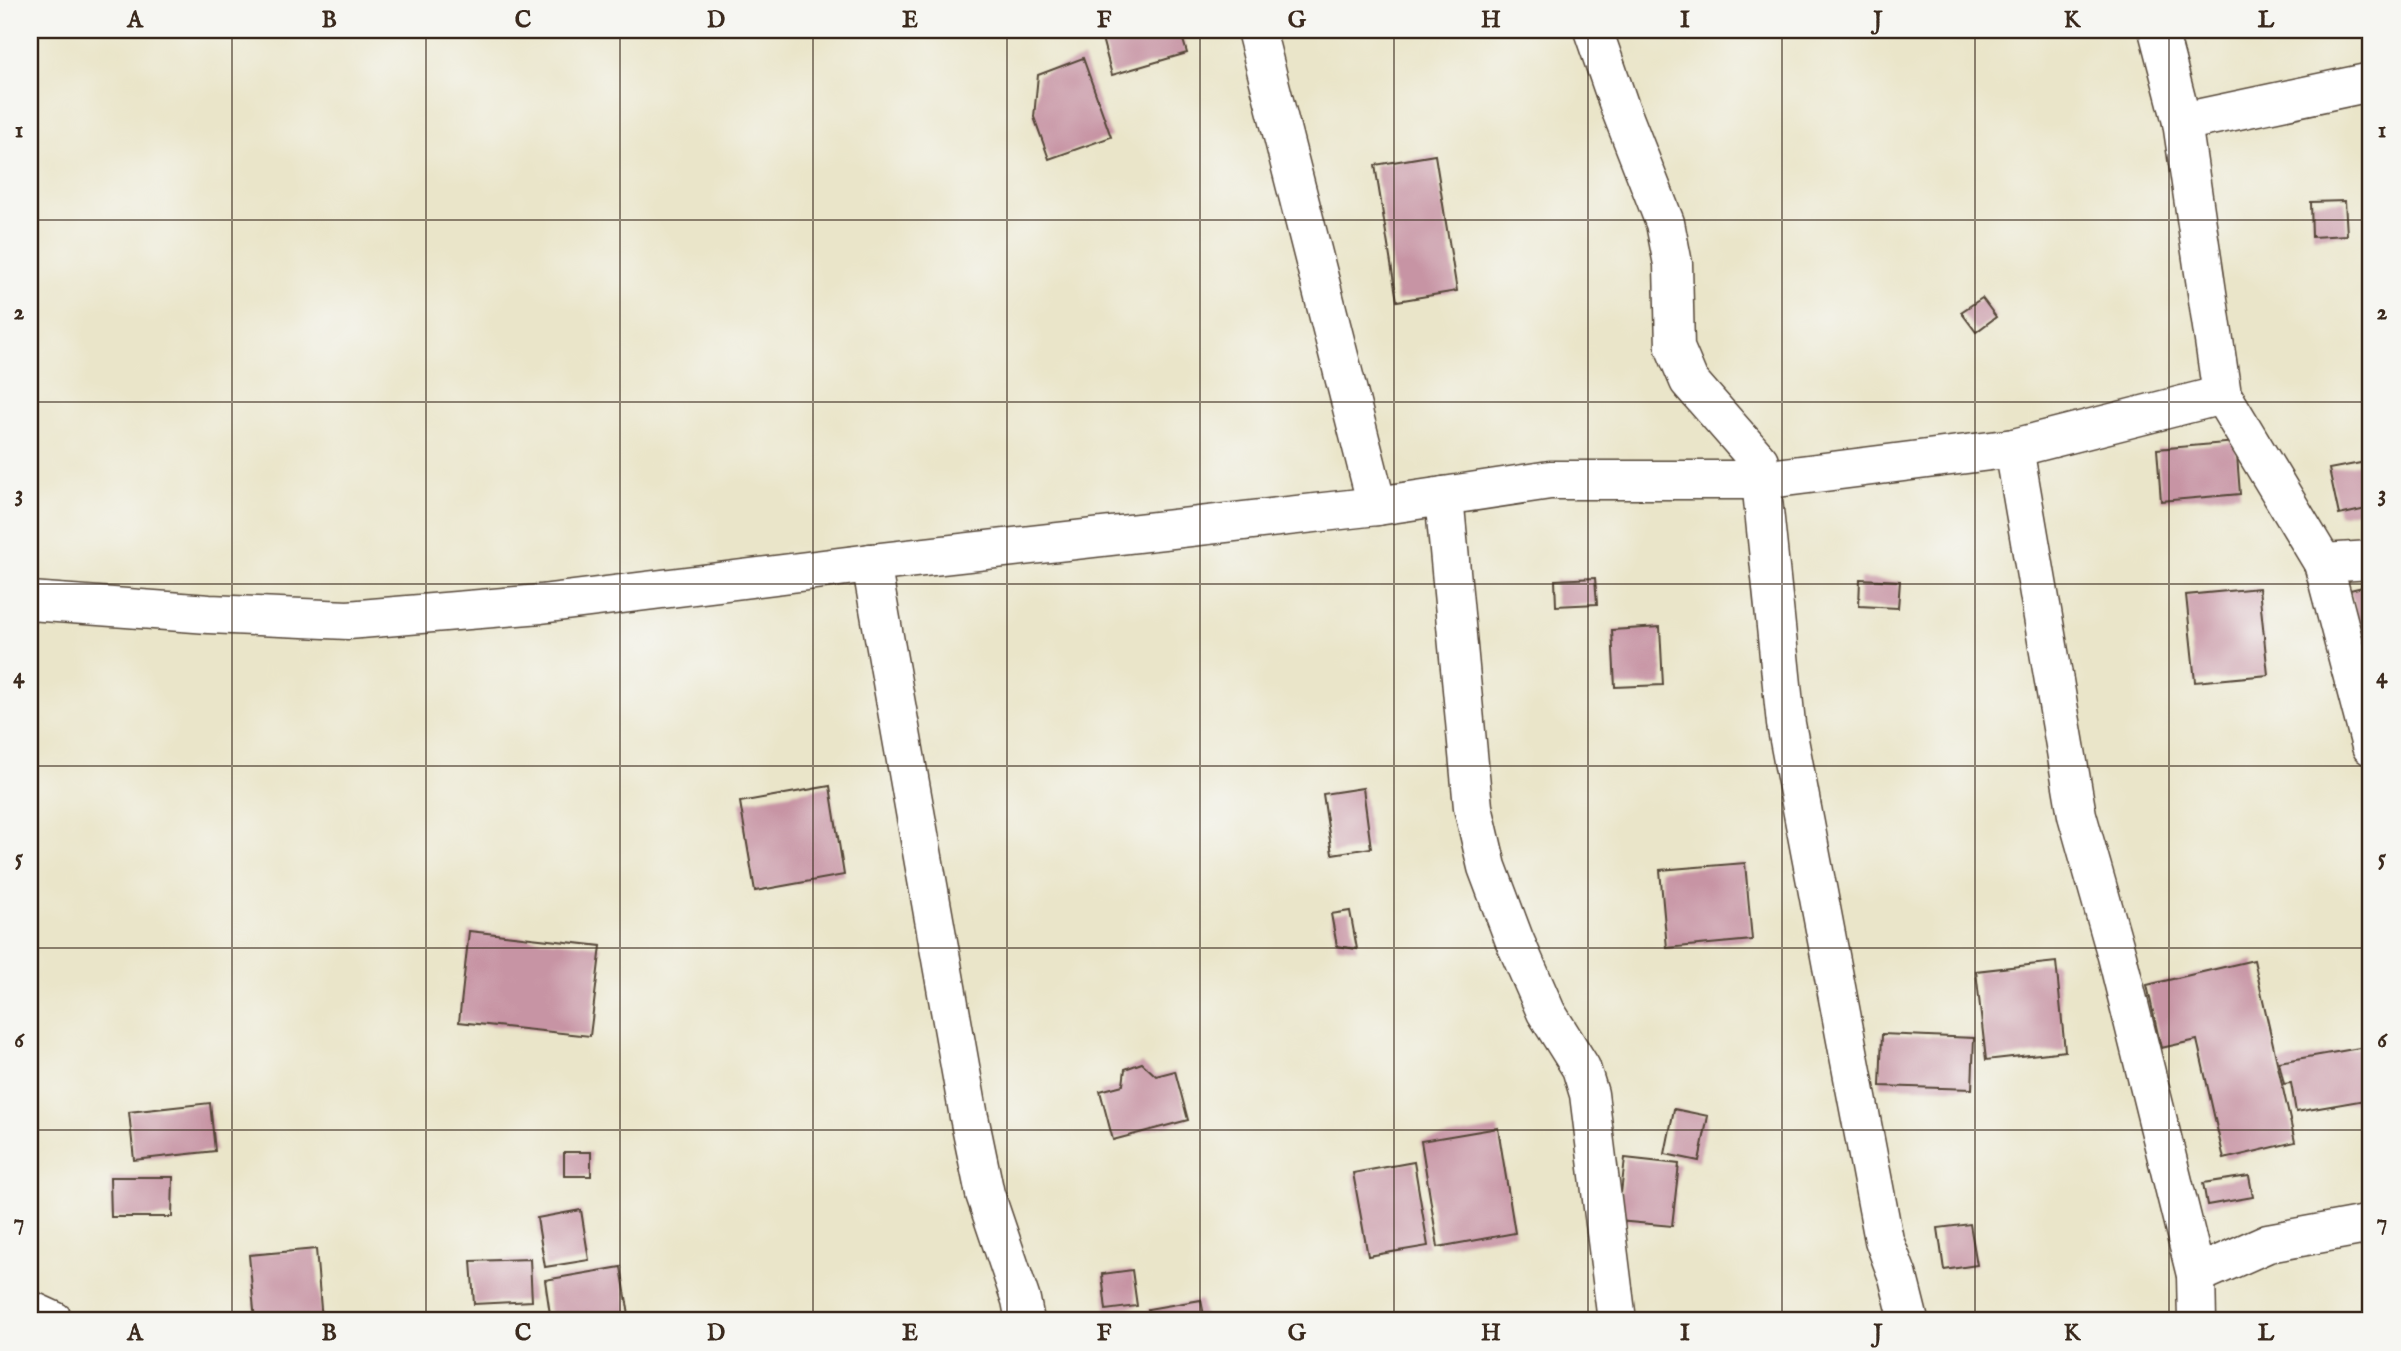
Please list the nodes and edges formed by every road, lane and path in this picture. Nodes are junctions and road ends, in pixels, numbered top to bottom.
1 (1256, 30) edge
2 (1593, 30) edge
3 (2158, 30) edge
4 (2371, 82) edge
5 (2182, 122) junction
6 (2222, 395) junction
7 (2014, 448) junction
8 (1761, 480) junction
9 (1444, 496) junction
10 (1377, 506) junction
11 (2371, 560) edge
12 (871, 563) junction
13 (2323, 563) junction
14 (30, 601) edge
15 (2371, 746) edge
16 (2371, 1224) edge
17 (2196, 1275) junction
18 (30, 1310) edge
19 (54, 1321) edge
20 (1025, 1321) edge
21 (1617, 1321) edge
22 (1909, 1321) edge
23 (2197, 1321) edge

1 - 10 street
2 - 8 street
3 - 5 street
4 - 5 street
5 - 6 street
6 - 7 street
6 - 13 street
7 - 8 street
7 - 17 street
8 - 9 street
8 - 22 street
9 - 10 street
9 - 21 street
10 - 12 street
11 - 13 street
12 - 14 street
12 - 20 street
13 - 15 street
16 - 17 street
17 - 23 street
18 - 19 street

